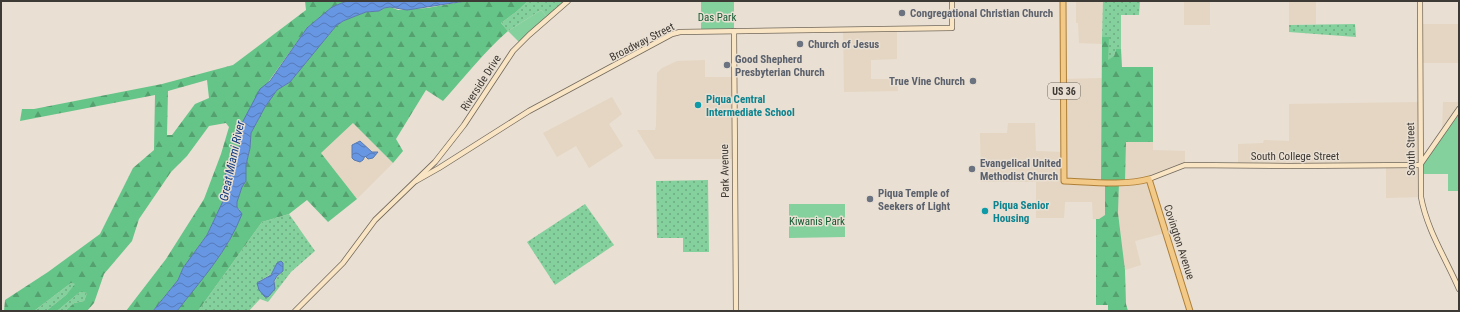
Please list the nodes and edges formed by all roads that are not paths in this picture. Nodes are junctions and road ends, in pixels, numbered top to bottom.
1 (568, 1) edge
2 (952, 1) edge
3 (1063, 1) edge
4 (1420, 1) edge
5 (734, 31) junction
6 (1459, 109) edge
7 (435, 162) junction
8 (1420, 165) junction
9 (439, 168) junction
10 (1149, 179) junction
11 (416, 181) junction
12 (1459, 289) edge
13 (295, 311) edge
14 (736, 311) edge
15 (1190, 311) edge

1 - 7 street, Riverside Drive
2 - 5 street, Broadway Street
3 - 10 main road, South College Street / US 36
4 - 8 street, South Street
5 - 9 street, Broadway Street
5 - 14 street, Park Avenue
6 - 8 street
7 - 9 street
7 - 11 street, Riverside Drive
8 - 10 street, South College Street
8 - 12 street, South Street
9 - 11 street, Broadway Street
10 - 15 main road, Covington Avenue
11 - 13 street

